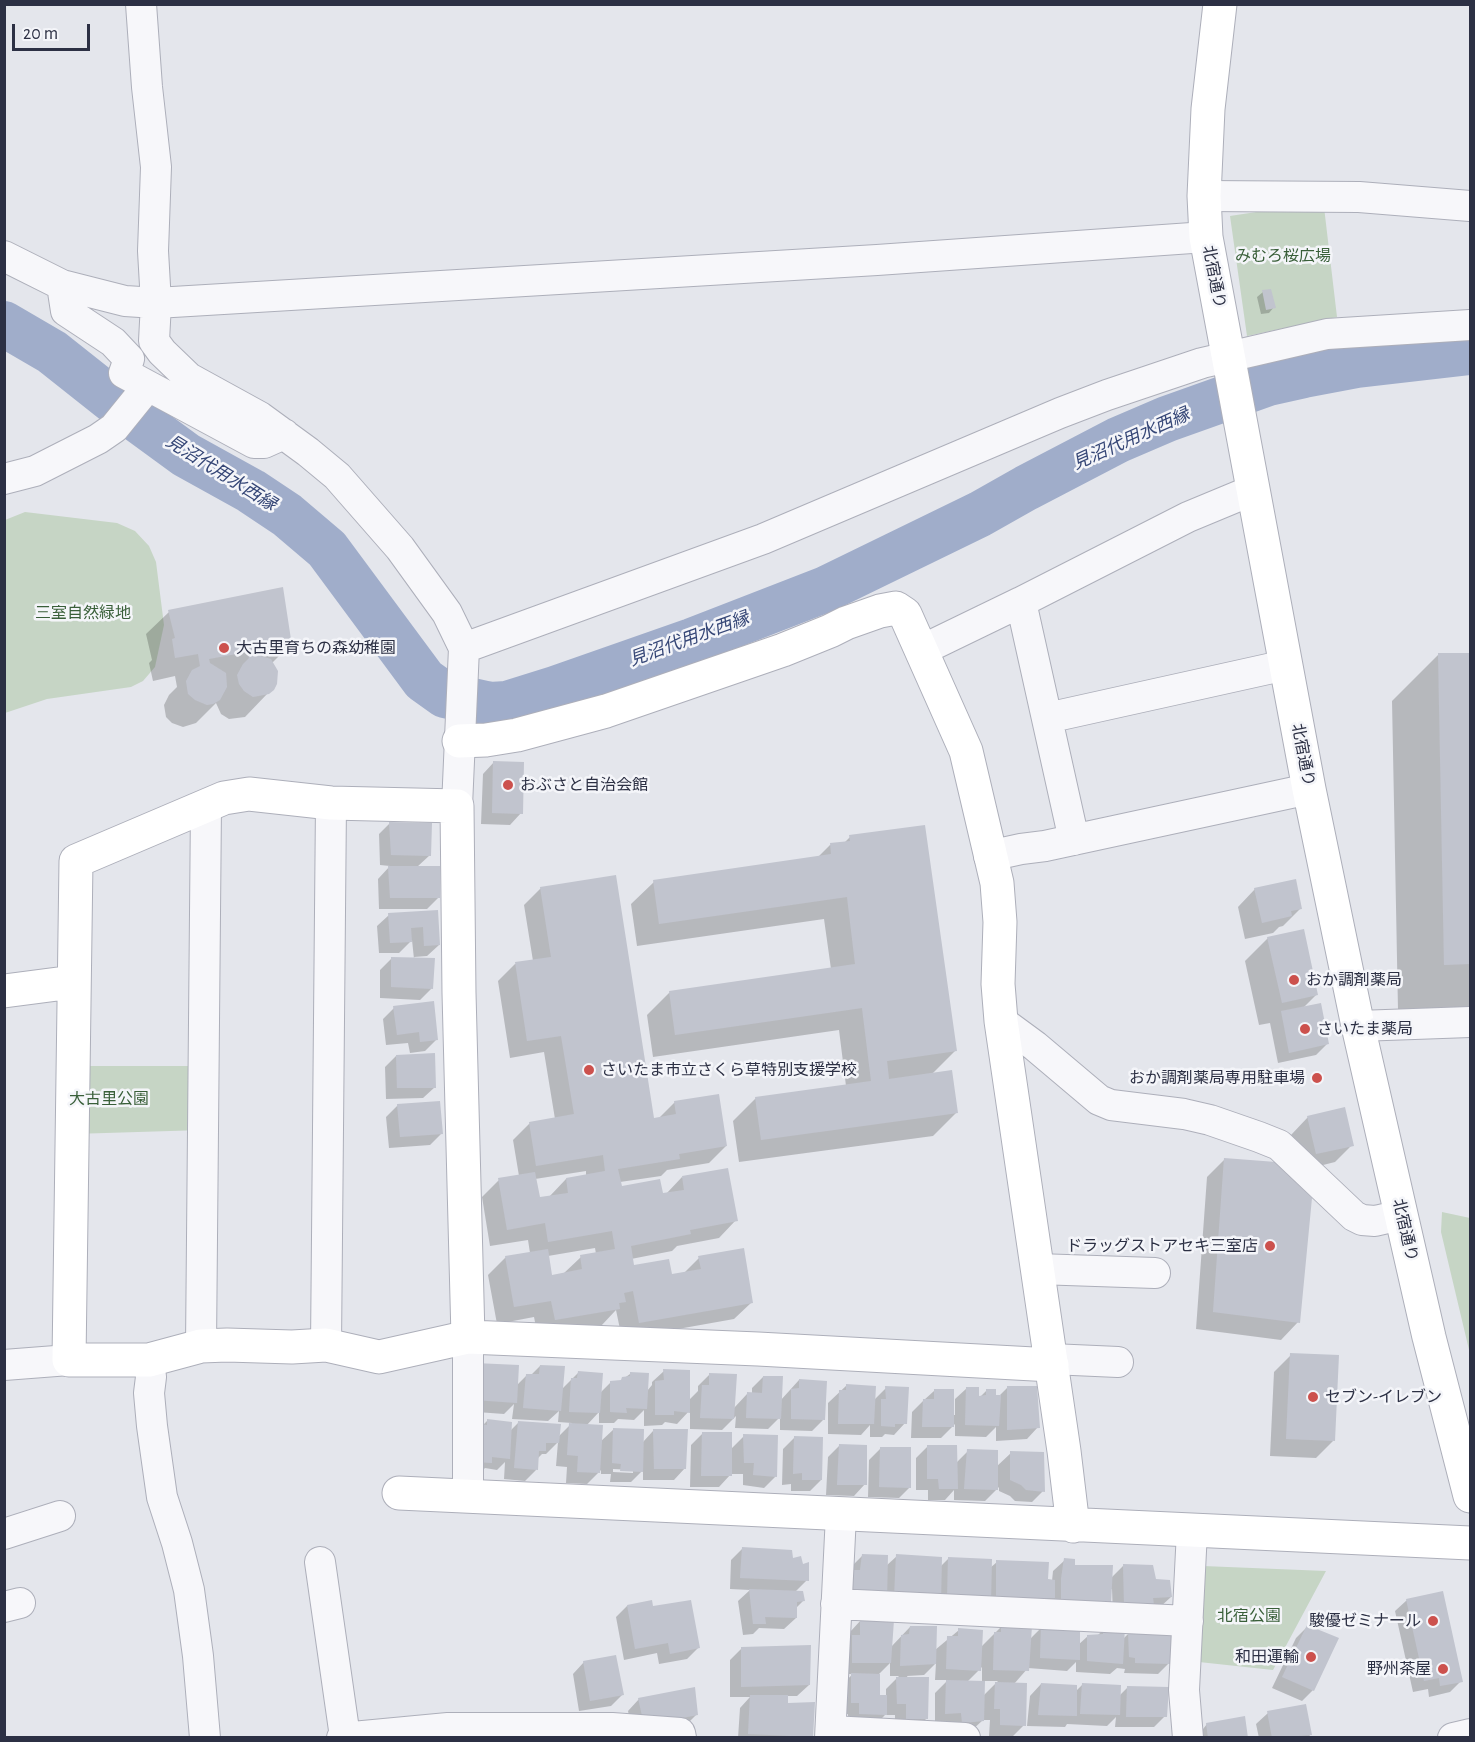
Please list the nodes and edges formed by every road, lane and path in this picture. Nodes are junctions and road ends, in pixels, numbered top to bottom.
1 (141, 4) edge
2 (1220, 4) edge
3 (1204, 196) junction
4 (1470, 206) edge
5 (1206, 237) junction
6 (4, 256) edge
7 (62, 285) junction
8 (156, 303) junction
9 (1470, 325) edge
10 (1230, 363) junction
11 (148, 386) junction
12 (284, 434) junction
13 (4, 480) edge
14 (1253, 490) junction
15 (1022, 603) junction
16 (922, 650) junction
17 (464, 660) junction
18 (1286, 665) junction
19 (1047, 718) junction
20 (459, 733) junction
21 (1309, 789) junction
22 (331, 803) junction
23 (206, 806) junction
24 (457, 806) junction
25 (1074, 840) junction
26 (989, 856) junction
27 (73, 982) junction
28 (4, 991) edge
29 (1001, 1021) junction
30 (1470, 1022) edge
31 (1358, 1026) junction
32 (1401, 1215) junction
33 (1037, 1269) junction
34 (1155, 1273) dead end
35 (468, 1337) junction
36 (326, 1345) junction
37 (201, 1346) junction
38 (69, 1360) junction
39 (149, 1360) junction
40 (1051, 1362) junction
41 (1118, 1362) dead end
42 (4, 1365) edge
43 (1462, 1434) edge
44 (399, 1493) dead end
45 (468, 1495) junction
46 (1470, 1496) edge
47 (841, 1515) junction
48 (60, 1516) dead end
49 (1073, 1526) junction
50 (1192, 1531) junction
51 (4, 1534) edge
52 (1470, 1543) edge
53 (320, 1562) dead end
54 (836, 1604) junction
55 (1188, 1621) junction
56 (424, 1734) edge
57 (831, 1734) edge
58 (1470, 1734) edge
59 (205, 1737) edge
60 (343, 1737) edge
61 (681, 1737) edge
62 (966, 1737) edge
63 (1188, 1737) edge
64 (1453, 1737) edge

1 - 8 street
2 - 3 street, 北宿通り
3 - 4 street
3 - 5 street, 北宿通り
5 - 8 street
5 - 10 street, 北宿通り
6 - 7 street
7 - 8 street
7 - 11 street
8 - 12 street
9 - 10 street
10 - 14 street, 北宿通り
10 - 17 street
11 - 12 street
11 - 13 street
12 - 17 street
14 - 15 street
14 - 18 street, 北宿通り
15 - 16 street
15 - 19 street
16 - 20 street
16 - 26 street
17 - 20 street
18 - 19 street
18 - 21 street, 北宿通り
19 - 25 street
20 - 24 street
21 - 25 street
21 - 31 street, 北宿通り
22 - 23 street
22 - 24 street
22 - 36 street
23 - 27 street
23 - 37 street
24 - 35 street
25 - 26 street
26 - 29 street
27 - 28 street
27 - 38 street
29 - 32 street
29 - 33 street
30 - 31 street
31 - 32 street, 北宿通り
32 - 43 street, 北宿通り
33 - 34 street
33 - 40 street
35 - 36 street
35 - 40 street
35 - 45 street
36 - 37 street
37 - 39 street
38 - 39 street
38 - 42 street
39 - 59 street
40 - 41 street
40 - 49 street
43 - 46 street, 北宿通り
44 - 45 street
45 - 47 street
47 - 49 street
47 - 54 street
48 - 51 street
49 - 50 street
50 - 52 street
50 - 55 street
53 - 60 street
54 - 55 street
54 - 57 street
55 - 63 street
56 - 60 street
56 - 61 street
57 - 62 street
58 - 64 street

